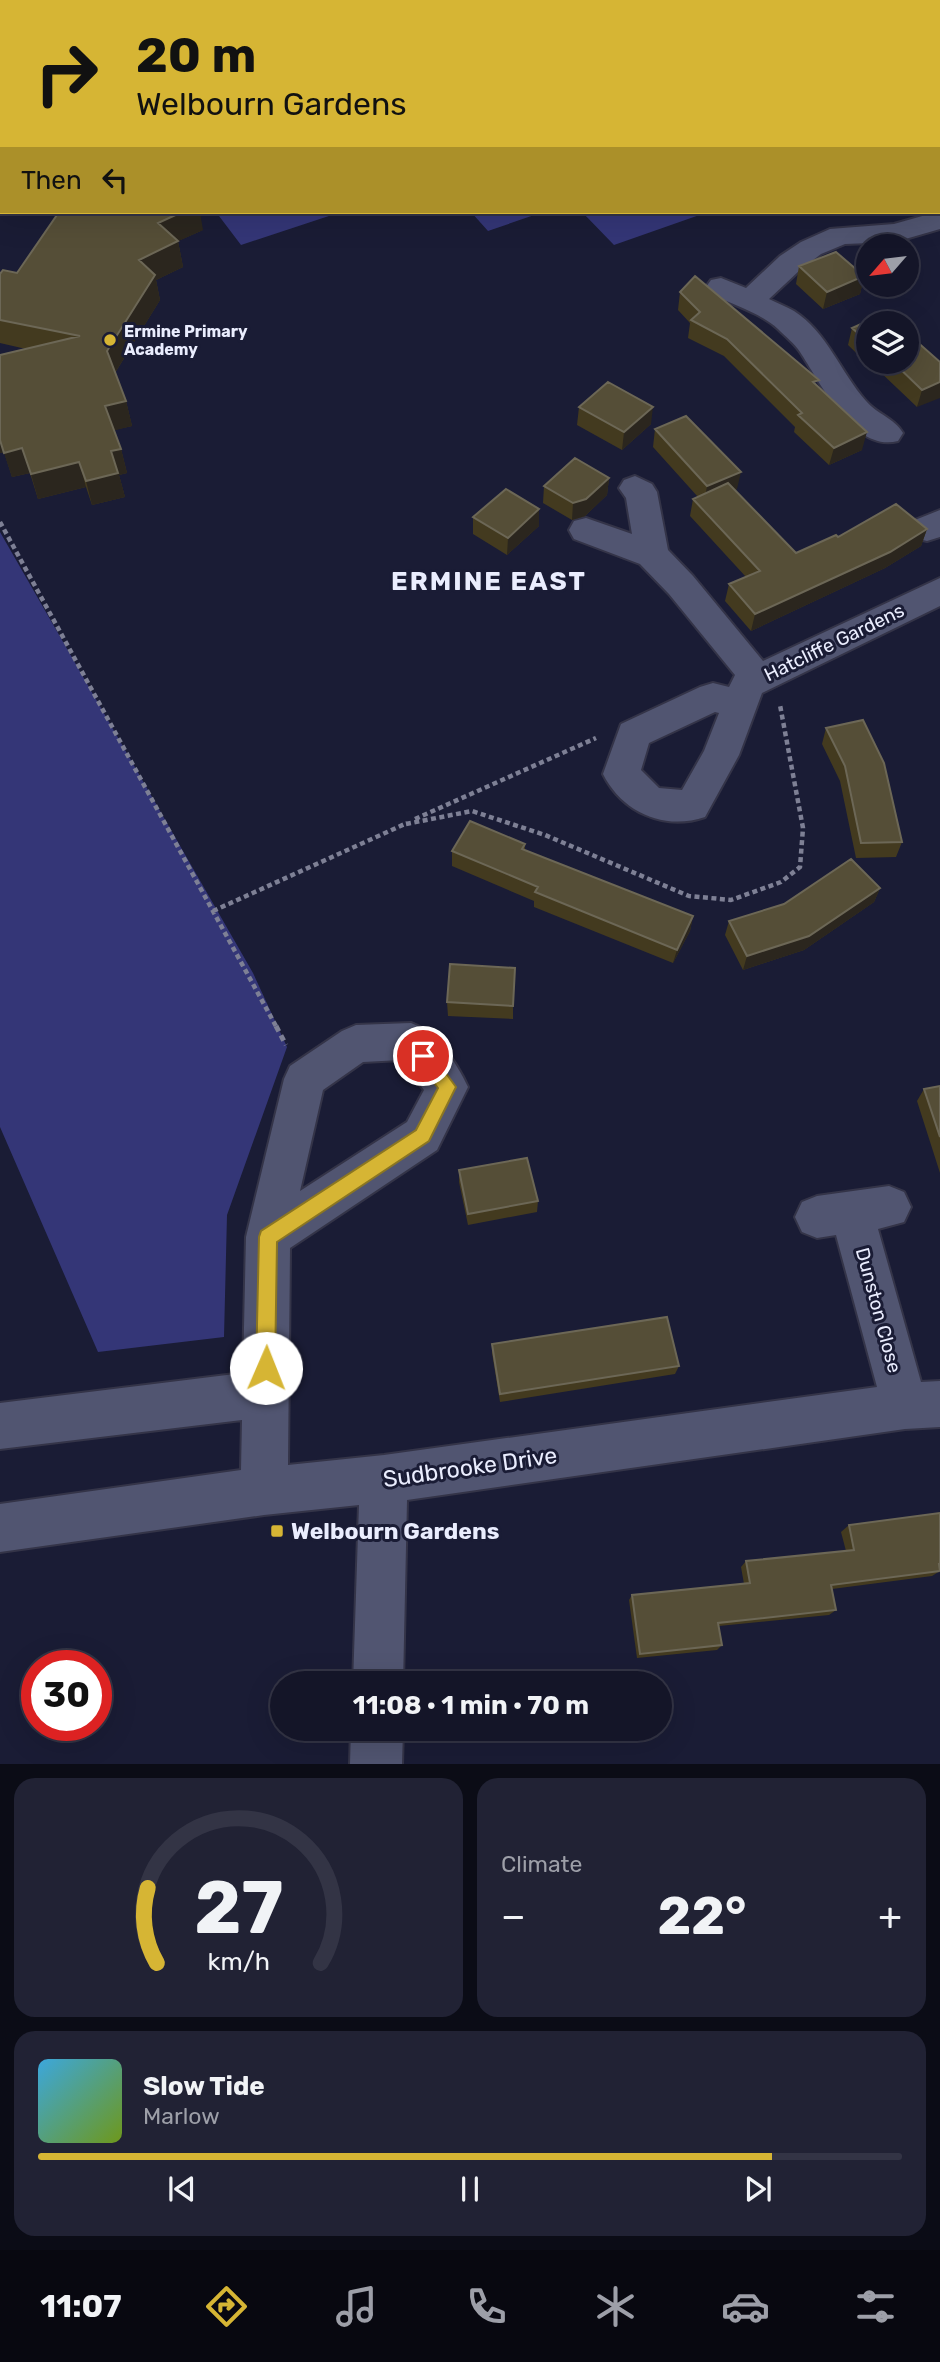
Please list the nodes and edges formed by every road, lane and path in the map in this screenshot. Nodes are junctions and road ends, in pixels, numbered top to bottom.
1 (55, 214) edge
2 (62, 216) edge
3 (940, 220) edge
4 (721, 287) dead end
5 (751, 300) junction
6 (887, 433) dead end
7 (635, 488) dead end
8 (0, 522) edge
9 (586, 530) dead end
10 (652, 555) junction
11 (940, 591) edge
12 (748, 691) junction
13 (634, 734) junction
14 (213, 911) junction
15 (305, 1079) junction
16 (853, 1213) dead end
17 (268, 1237) junction
18 (265, 1394) junction
19 (923, 1405) edge
20 (0, 1426) edge
21 (384, 1479) junction
22 (264, 1491) junction
23 (0, 1528) edge
24 (378, 1671) edge
25 (377, 1741) edge
26 (376, 1763) edge

1 - 2 path
3 - 5 street
4 - 5 street
5 - 6 street
7 - 10 street
8 - 14 path
9 - 10 street
10 - 12 street
11 - 12 street, Hatcliffe Gardens
12 - 13 street
12 - 13 street
13 - 14 path
14 - 15 path
15 - 17 street
15 - 17 street
16 - 19 street, Dunston Close
17 - 18 street
18 - 20 street
18 - 22 street
19 - 21 street, Sudbrooke Drive
21 - 22 street, Sudbrooke Drive
21 - 24 street
22 - 23 street, Sudbrooke Drive
25 - 26 street

